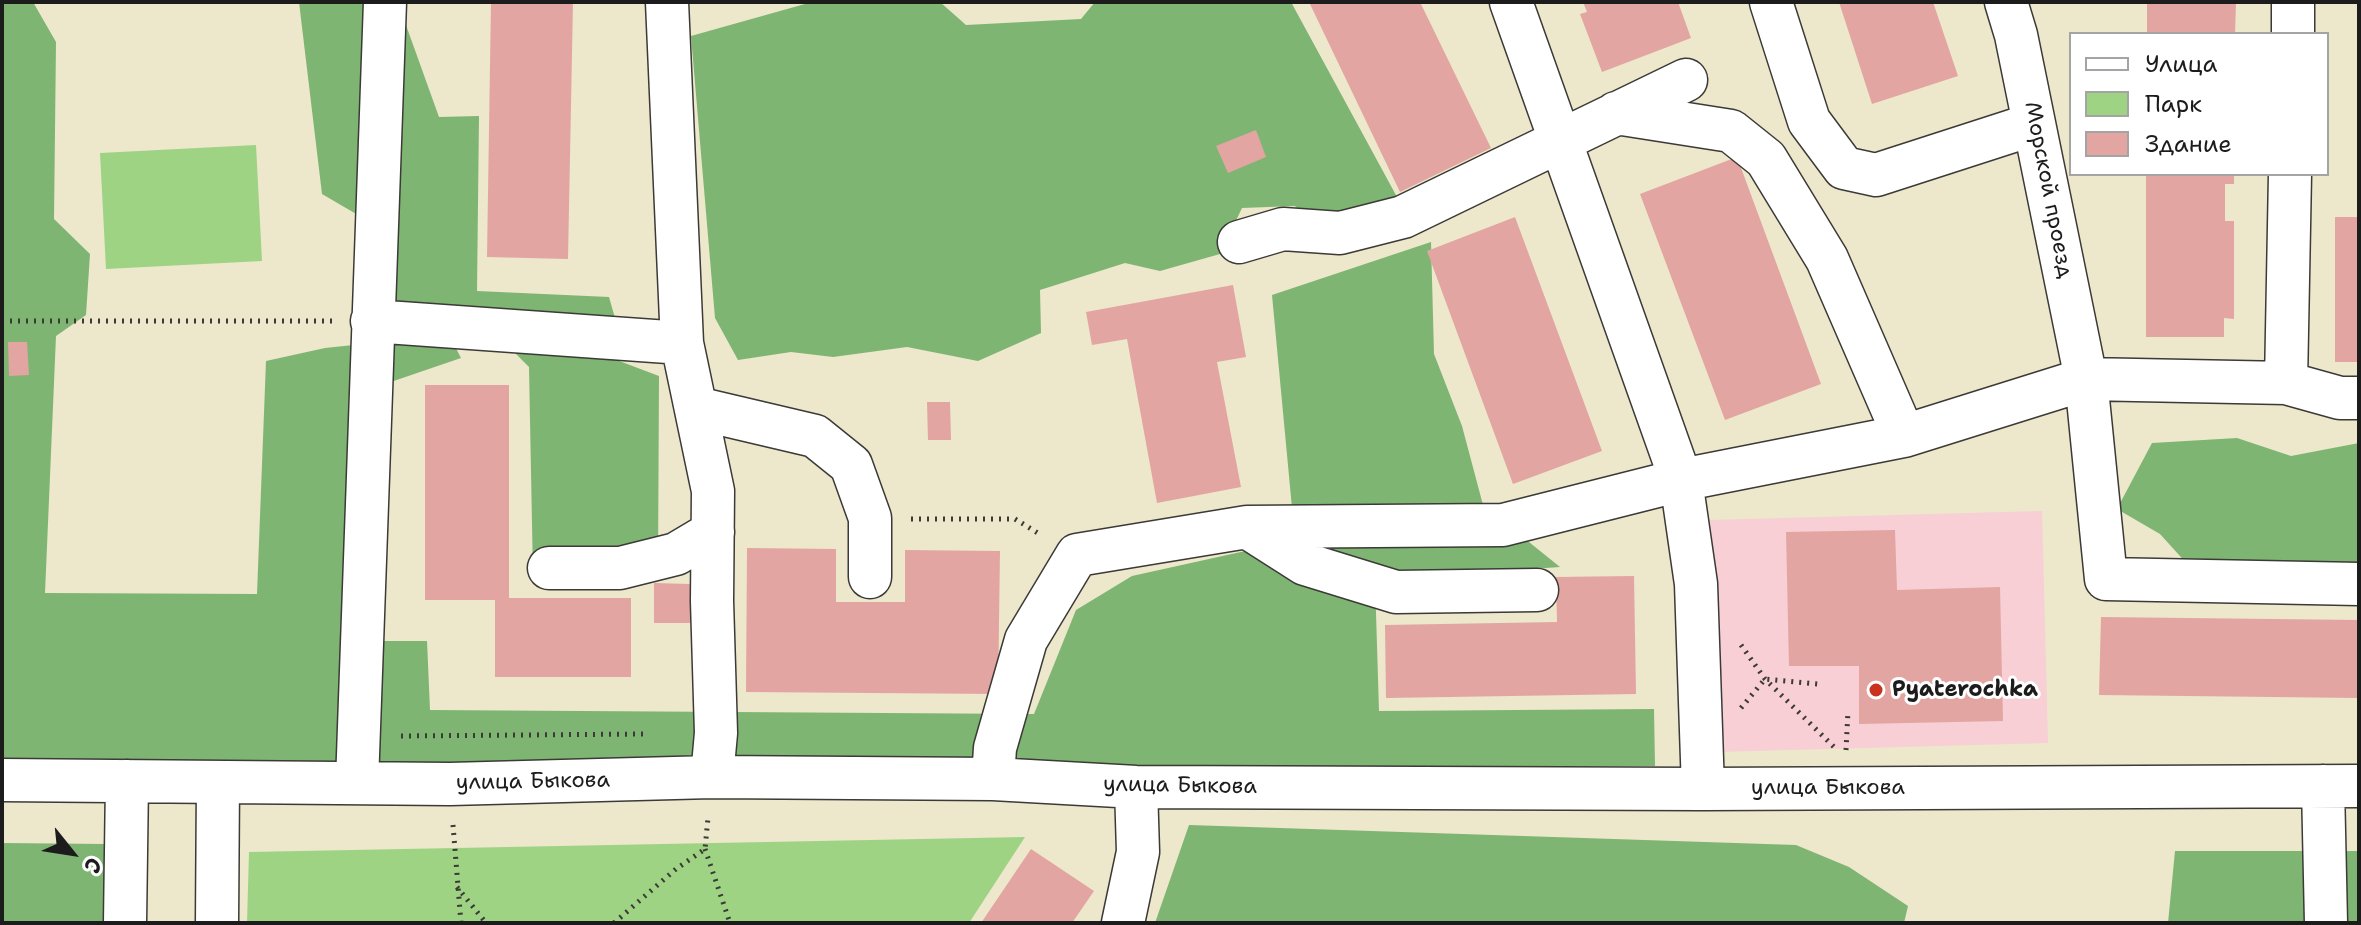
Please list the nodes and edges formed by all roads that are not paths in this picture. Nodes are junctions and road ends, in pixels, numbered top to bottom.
1 (385, 2) edge
2 (667, 2) edge
3 (1511, 2) edge
4 (1771, 2) edge
5 (2006, 2) edge
6 (2293, 2) edge
7 (2293, 32) edge
8 (1686, 80) dead end
9 (1616, 113) junction
10 (2034, 124) junction
11 (1560, 141) junction
12 (2290, 176) edge
13 (1239, 242) dead end
14 (372, 321) junction
15 (682, 343) junction
16 (2086, 379) junction
17 (2286, 383) junction
18 (2359, 398) edge
19 (696, 408) junction
20 (1904, 436) junction
21 (1681, 480) junction
22 (1247, 527) junction
23 (713, 532) junction
24 (549, 568) dead end
25 (870, 577) dead end
26 (2359, 584) edge
27 (1537, 590) dead end
28 (712, 777) junction
29 (993, 779) junction
30 (2, 780) edge
31 (127, 781) junction
32 (218, 782) junction
33 (357, 783) junction
34 (2341, 786) edge
35 (1136, 787) junction
36 (1703, 789) junction
37 (125, 923) edge
38 (217, 923) edge
39 (1123, 923) edge
40 (2326, 923) edge

1 - 14 street
2 - 15 street
3 - 11 street
4 - 10 street
5 - 10 street, Морской проезд
6 - 7 street
8 - 9 street
9 - 11 street
9 - 20 street
10 - 16 street, Морской проезд
11 - 13 street
11 - 21 street
12 - 17 street
14 - 15 street
14 - 33 street
15 - 19 street
16 - 17 street
16 - 20 street
16 - 26 street, Морской проезд
17 - 18 street
19 - 23 street
19 - 25 street
20 - 21 street
21 - 22 street
21 - 36 street
22 - 27 street
22 - 29 street
23 - 24 street
23 - 28 street
28 - 29 street, улица Быкова
28 - 33 street, улица Быкова
29 - 35 street, улица Быкова
30 - 31 street, улица Быкова
31 - 32 street, улица Быкова
31 - 37 street
32 - 33 street, улица Быкова
32 - 38 street
34 - 36 street, улица Быкова
34 - 40 street
35 - 36 street, улица Быкова
35 - 39 street

